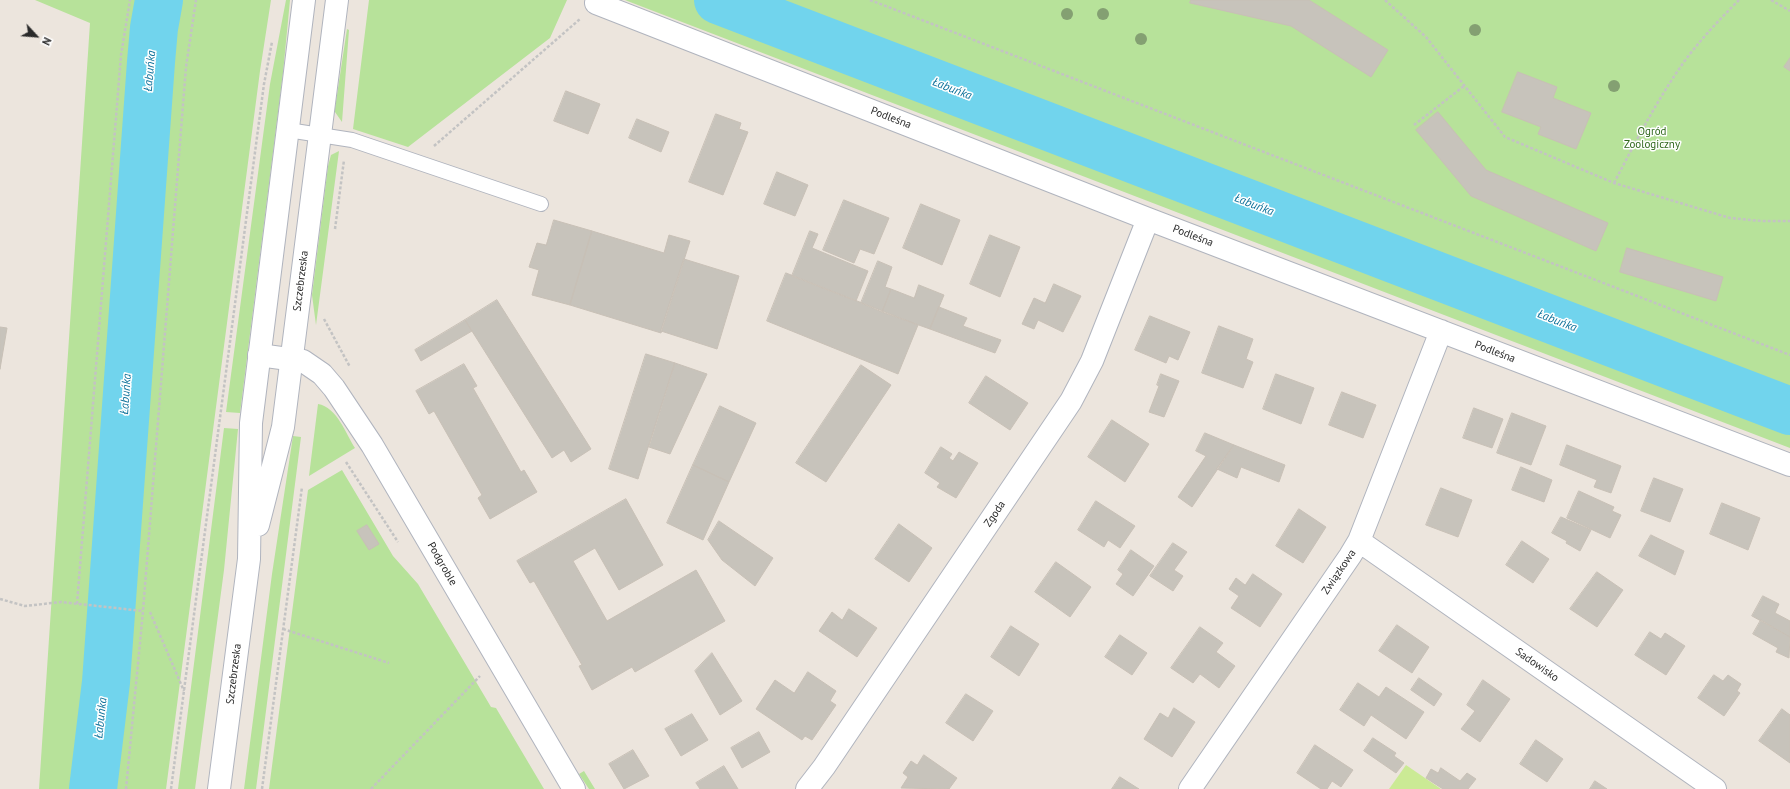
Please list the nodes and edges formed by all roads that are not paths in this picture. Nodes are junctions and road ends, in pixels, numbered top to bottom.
1 (304, 0) edge
2 (337, 0) edge
3 (596, 4) road end
4 (288, 130) junction
5 (320, 134) junction
6 (542, 204) dead end
7 (1148, 219) junction
8 (1441, 331) junction
9 (259, 355) junction
10 (291, 359) junction
11 (1790, 465) edge
12 (1359, 540) junction
13 (249, 559) junction
14 (219, 789) edge
15 (574, 789) edge
16 (807, 789) edge
17 (1190, 789) edge
18 (1715, 789) edge

1 - 4 street, Szczebrzeska
2 - 5 street, Szczebrzeska
3 - 7 street, Podleśna
4 - 5 lane
4 - 9 street, Szczebrzeska
5 - 6 lane
5 - 10 street, Szczebrzeska
7 - 8 street, Podleśna
7 - 16 street, Zgoda
8 - 11 street, Podleśna
8 - 12 street, Związkowa
9 - 10 street, Podgroble
9 - 13 street, Szczebrzeska
10 - 13 street, Szczebrzeska
10 - 15 street, Podgroble
12 - 17 street, Związkowa
12 - 18 street, Sadowisko
13 - 14 street, Szczebrzeska

